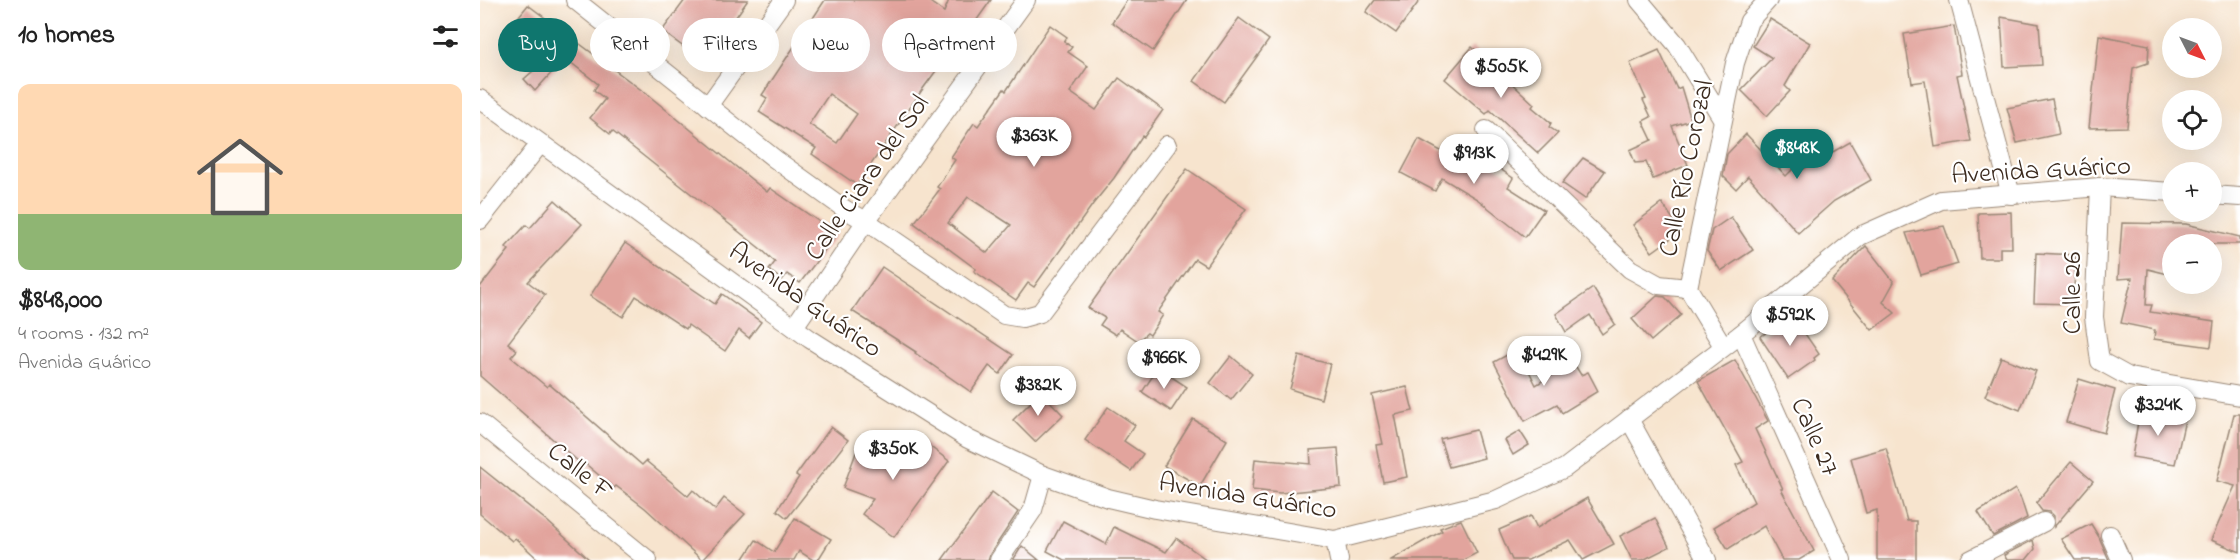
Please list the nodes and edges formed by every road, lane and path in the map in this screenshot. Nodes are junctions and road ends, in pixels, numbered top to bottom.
1 (575, 0) edge
2 (784, 0) edge
3 (1026, 0) edge
4 (1639, 0) edge
5 (1768, 0) edge
6 (1959, 0) edge
7 (480, 99) edge
8 (708, 106) junction
9 (1722, 118) junction
10 (1486, 130) dead end
11 (540, 144) junction
12 (1167, 145) dead end
13 (2100, 187) junction
14 (2162, 191) edge
15 (2011, 195) junction
16 (2222, 196) edge
17 (2240, 197) edge
18 (480, 220) edge
19 (866, 221) junction
20 (1688, 288) junction
21 (794, 327) junction
22 (1741, 334) junction
23 (1723, 346) junction
24 (2240, 396) edge
25 (1629, 419) junction
26 (480, 423) edge
27 (1043, 475) junction
28 (2044, 522) dead end
29 (2110, 535) dead end
30 (1335, 540) junction
31 (648, 560) edge
32 (999, 560) edge
33 (1339, 560) edge
34 (1707, 560) edge
35 (1842, 560) edge
36 (1970, 560) edge
37 (2121, 560) edge

1 - 8 street
2 - 8 street
3 - 19 street, Calle Ciara del Sol
4 - 9 street
5 - 9 street, Calle Río Corozal
6 - 15 street
7 - 11 street, Avenida Guárico
8 - 19 street
9 - 20 street, Calle Río Corozal
10 - 20 street
11 - 18 street
11 - 21 street, Avenida Guárico
12 - 19 street
13 - 14 street, Avenida Guárico
13 - 15 street, Avenida Guárico
13 - 24 street, Calle 26
15 - 22 street, Avenida Guárico
16 - 17 street
19 - 21 street, Calle Ciara del Sol
20 - 23 street, Calle Río Corozal
21 - 27 street, Avenida Guárico
22 - 23 street, Avenida Guárico
22 - 35 street, Calle 27
23 - 25 street, Avenida Guárico
25 - 30 street, Avenida Guárico
25 - 34 street
26 - 31 street, Calle F
27 - 30 street, Avenida Guárico
27 - 32 street
28 - 36 street
29 - 37 street
30 - 33 street

